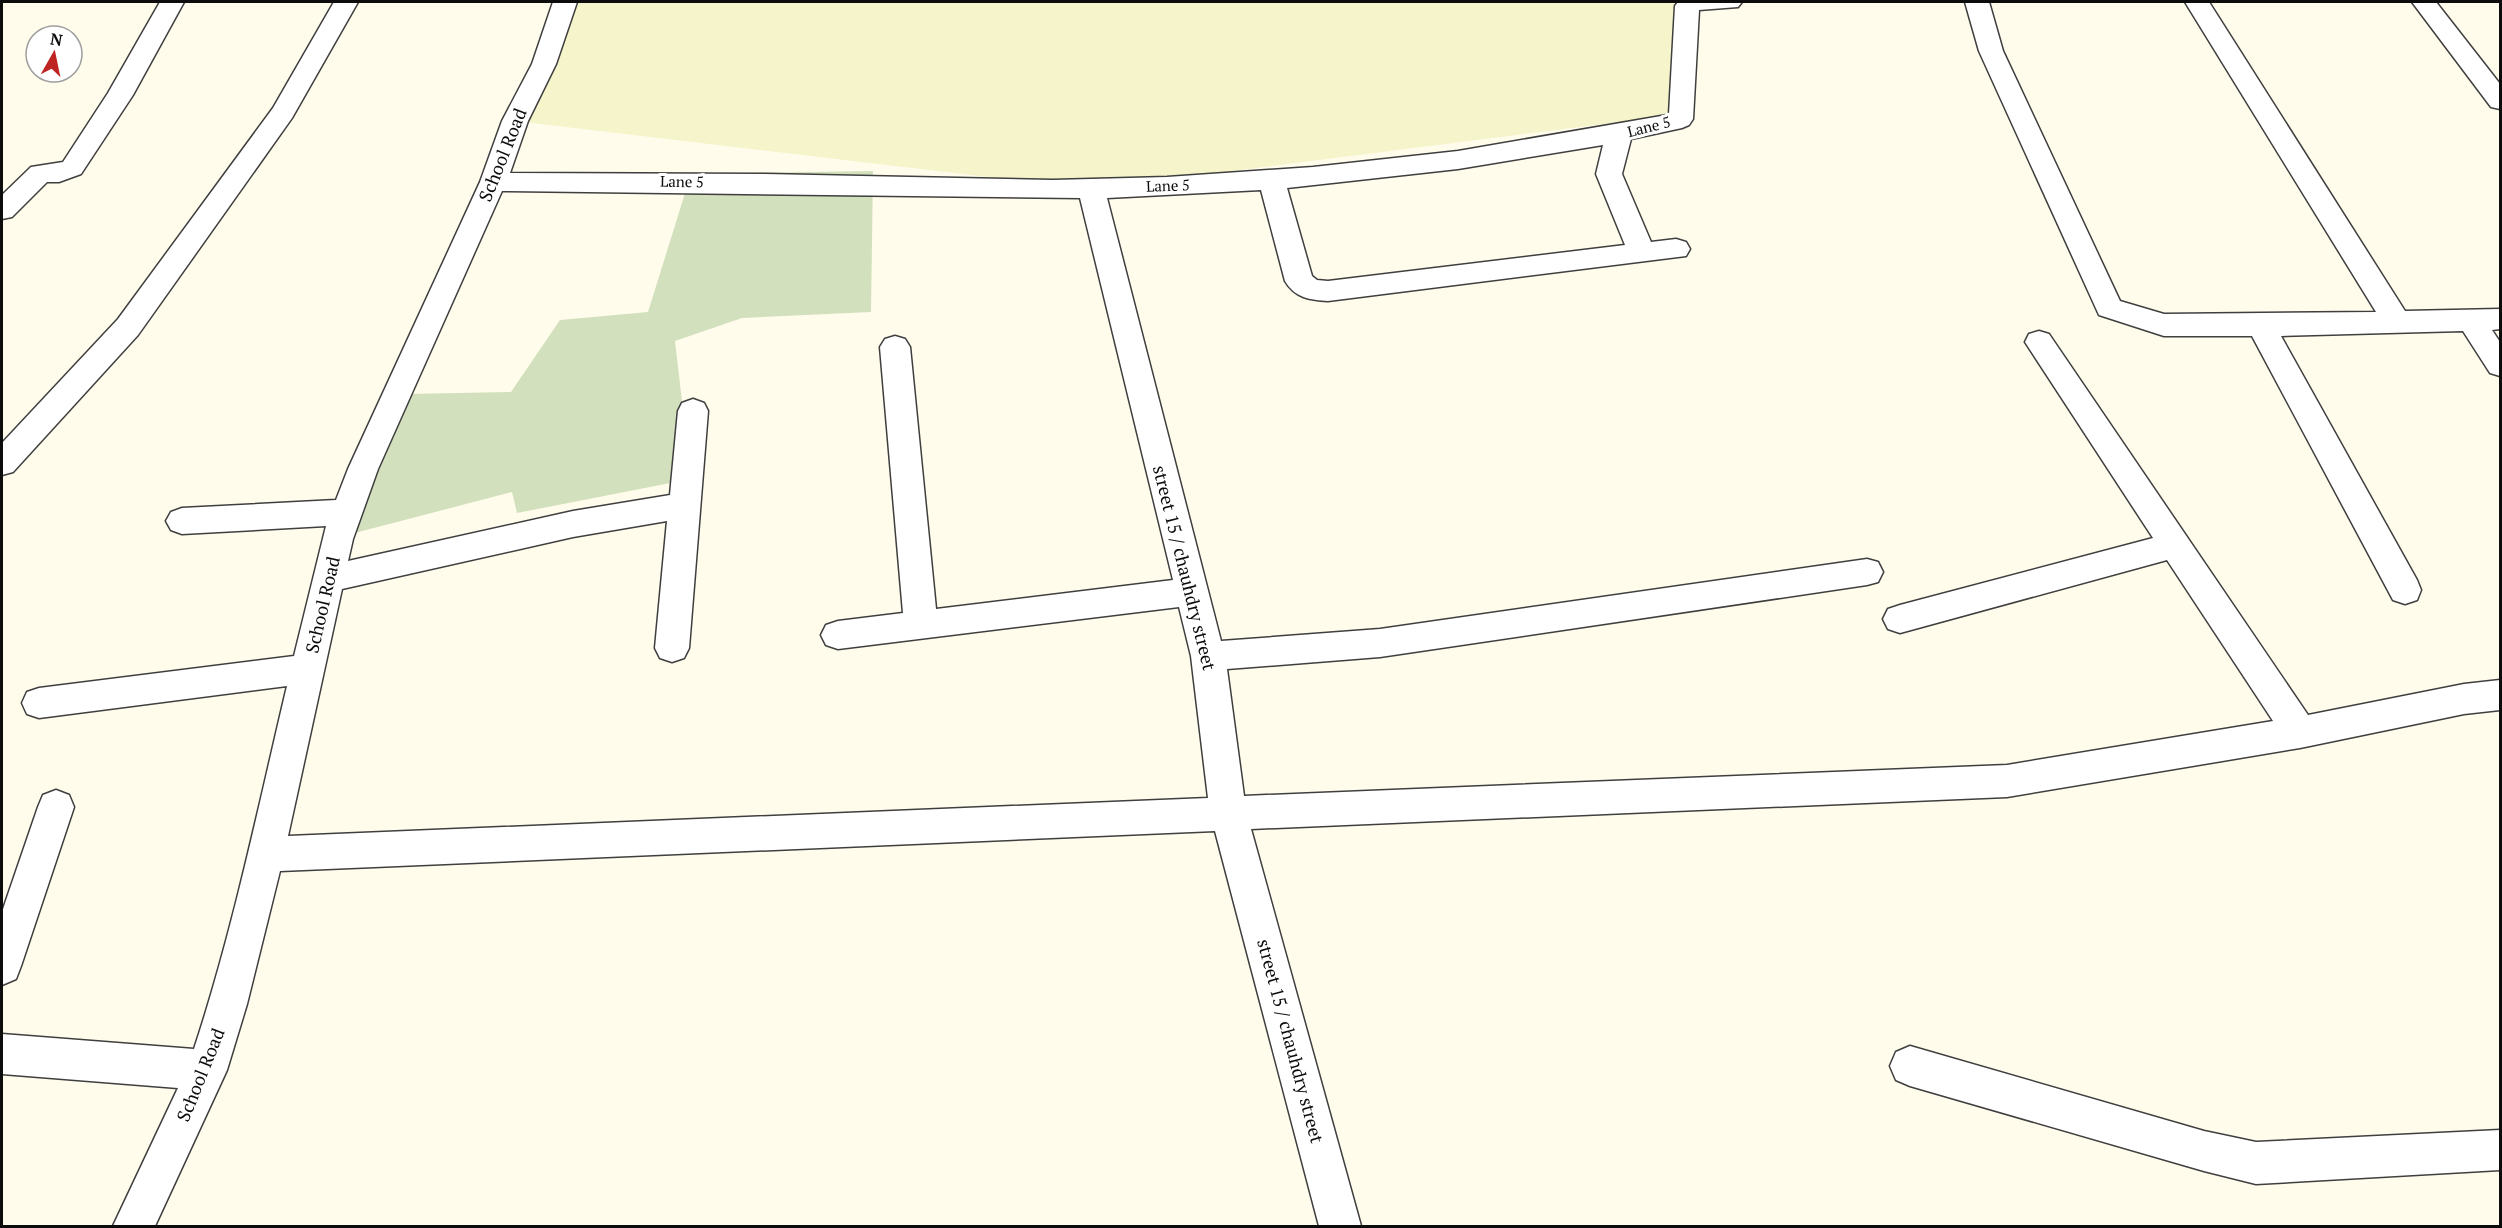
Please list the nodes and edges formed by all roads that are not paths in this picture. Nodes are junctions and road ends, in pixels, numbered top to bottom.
1 (172, 2) edge
2 (346, 2) edge
3 (565, 2) edge
4 (1730, 2) edge
5 (1977, 2) edge
6 (2198, 2) edge
7 (2424, 2) edge
8 (2500, 101) edge
9 (1619, 134) junction
10 (1272, 181) junction
11 (493, 182) junction
12 (1091, 189) junction
13 (2, 210) edge
14 (1676, 249) dead end
15 (1642, 253) junction
16 (2470, 319) junction
17 (2500, 319) edge
18 (2396, 321) junction
19 (2261, 325) junction
20 (2039, 342) dead end
21 (895, 347) dead end
22 (2500, 365) edge
23 (693, 411) dead end
24 (2, 463) edge
25 (686, 505) junction
26 (348, 512) junction
27 (182, 520) dead end
28 (2175, 545) junction
29 (1867, 572) dead end
30 (328, 579) junction
31 (2405, 590) dead end
32 (1191, 592) junction
33 (1900, 619) dead end
34 (921, 625) junction
35 (838, 635) dead end
36 (672, 648) dead end
37 (1208, 656) junction
38 (308, 669) junction
39 (2500, 695) edge
40 (39, 703) dead end
41 (2300, 732) junction
42 (56, 807) dead end
43 (1228, 813) junction
44 (266, 854) junction
45 (2, 966) edge
46 (2, 1054) edge
47 (1910, 1066) dead end
48 (207, 1070) junction
49 (2500, 1149) edge
50 (134, 1227) edge
51 (1340, 1227) edge

1 - 13 street
2 - 24 street
3 - 11 street, School Road
4 - 9 street, Lane 5
5 - 19 street
6 - 18 street
7 - 8 street
9 - 10 street, Lane 5
9 - 15 street
10 - 12 street, Lane 5
10 - 15 street
11 - 12 street, Lane 5
11 - 26 street, School Road
12 - 32 street, street 15 / chauhdry street
14 - 15 street
16 - 17 street
16 - 18 street
16 - 22 street
18 - 19 street
19 - 31 street
20 - 28 street
21 - 34 street
23 - 25 street
25 - 30 street
25 - 36 street
26 - 27 street
26 - 30 street, School Road
28 - 33 street
28 - 41 street
29 - 37 street
30 - 38 street, School Road
32 - 34 street
32 - 37 street, street 15 / chauhdry street
34 - 35 street
37 - 43 street, street 15 / chauhdry street
38 - 40 street
38 - 44 street, School Road
39 - 41 street
41 - 43 street
42 - 45 street
43 - 44 street
43 - 51 street, street 15 / chauhdry street
44 - 48 street, School Road
46 - 48 street
47 - 49 street
48 - 50 street, School Road

